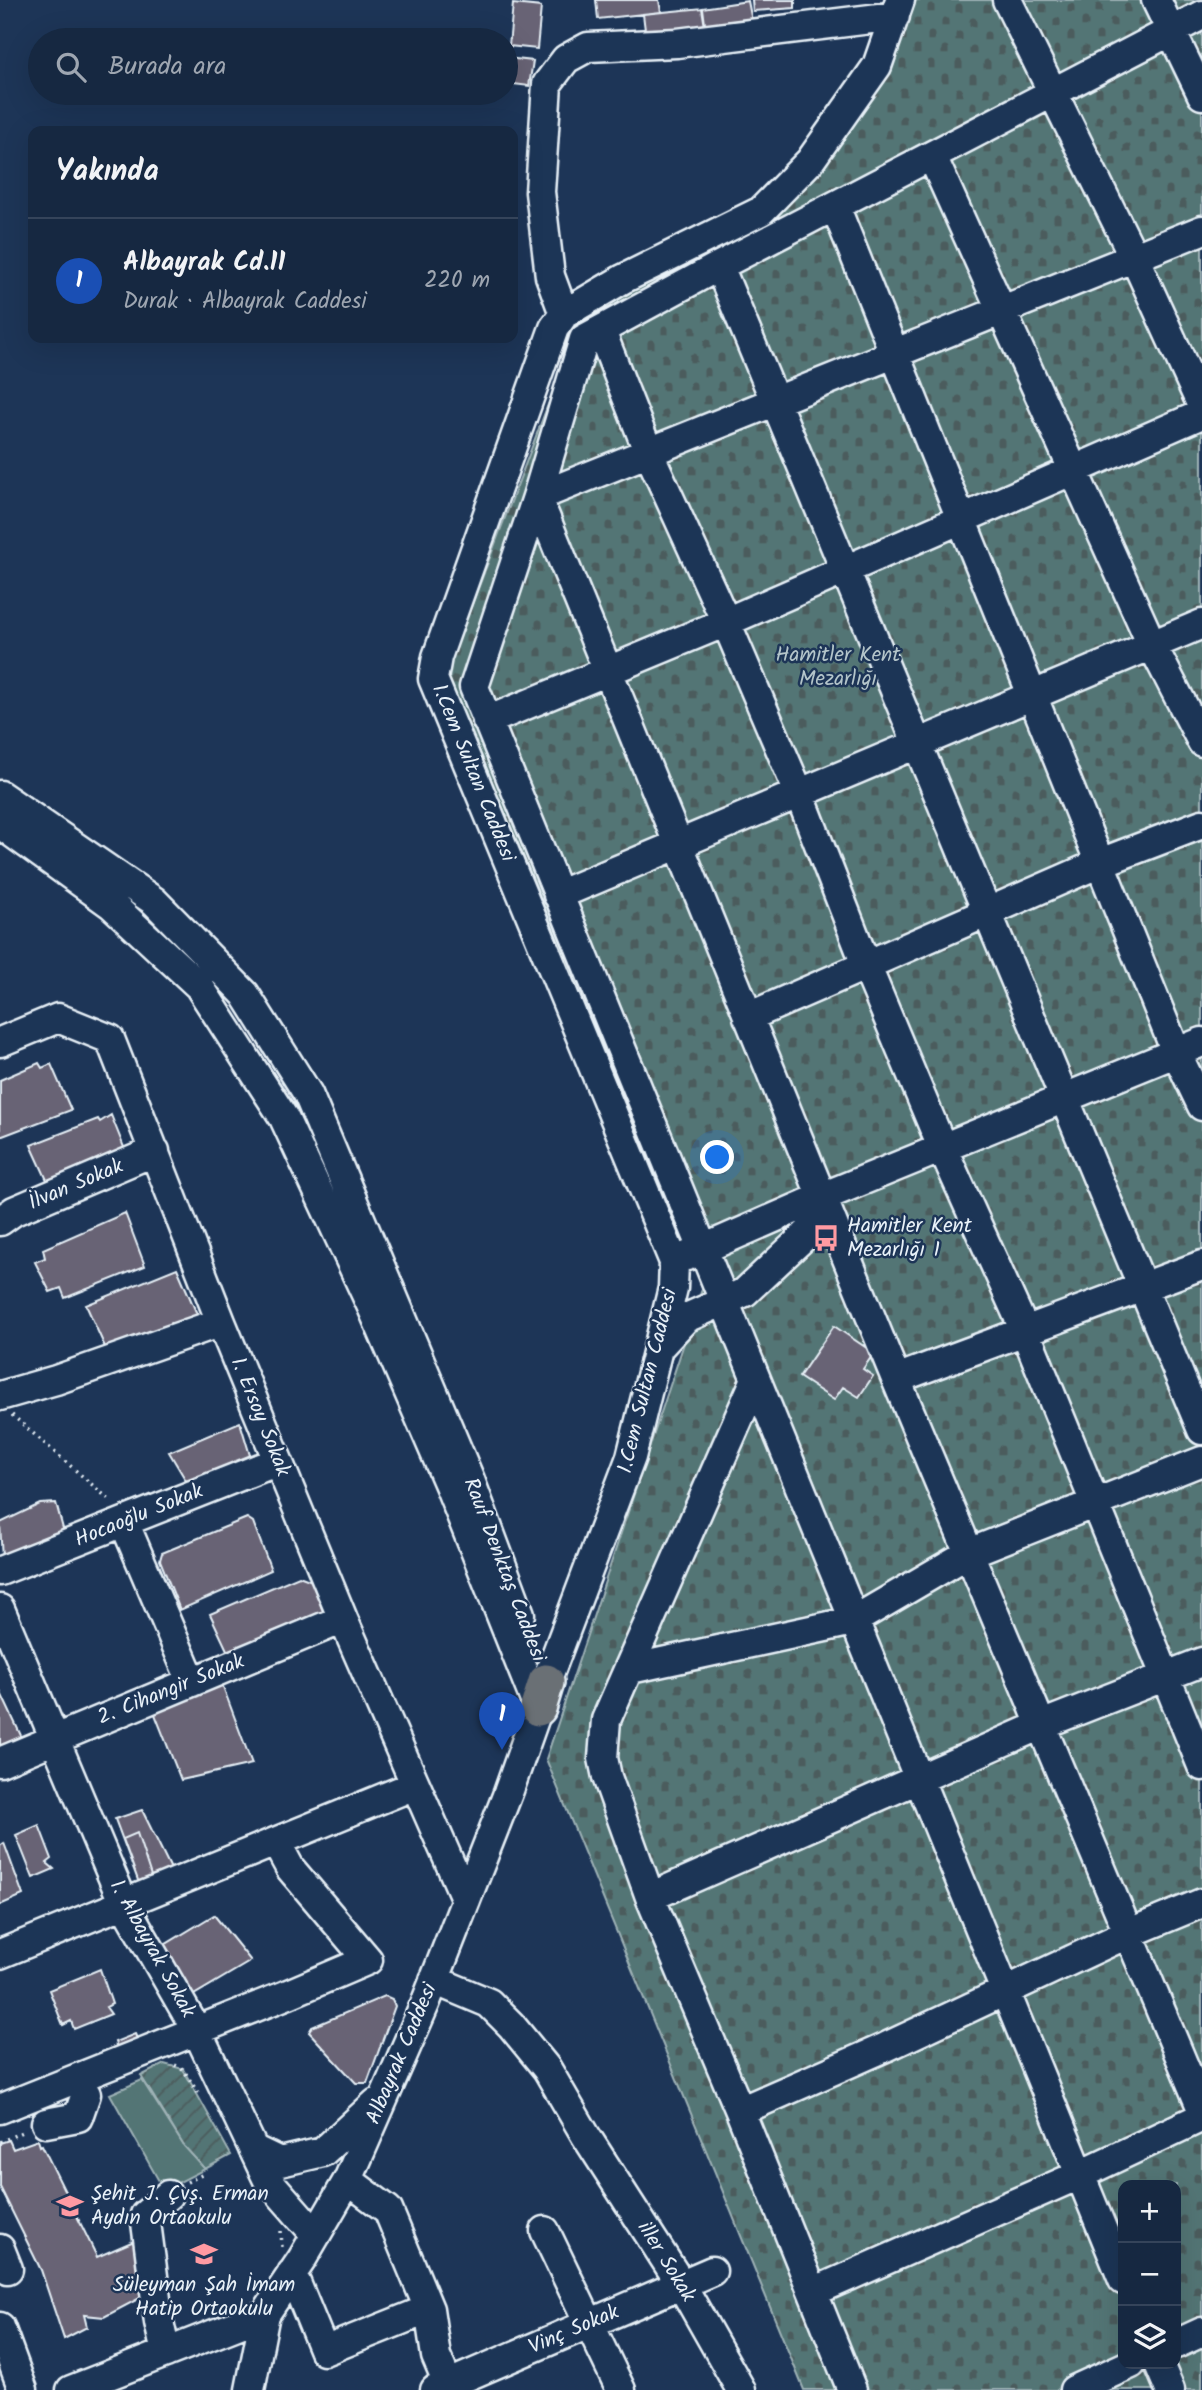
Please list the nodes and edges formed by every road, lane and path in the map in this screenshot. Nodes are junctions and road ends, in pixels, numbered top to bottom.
1 (1007, 0) edge
2 (1156, 0) edge
3 (897, 8) edge
4 (1202, 15) edge
5 (1171, 32) junction
6 (1052, 93) junction
7 (1202, 94) edge
8 (932, 156) junction
9 (835, 206) junction
10 (1202, 230) edge
11 (1134, 257) junction
12 (719, 266) junction
13 (1003, 310) junction
14 (564, 314) junction
15 (601, 331) junction
16 (895, 353) junction
17 (775, 401) junction
18 (1202, 406) edge
19 (1202, 414) edge
20 (648, 451) junction
21 (1074, 470) junction
22 (537, 497) junction
23 (962, 519) junction
24 (845, 570) junction
25 (726, 622) junction
26 (1202, 624) edge
27 (1152, 645) junction
28 (607, 671) junction
29 (1033, 695) junction
30 (487, 721) junction
31 (1202, 742) edge
32 (916, 744) junction
33 (799, 793) junction
34 (0, 795) edge
35 (0, 824) edge
36 (1202, 824) edge
37 (678, 844) junction
38 (1100, 863) junction
39 (558, 895) junction
40 (986, 913) junction
41 (866, 965) junction
42 (748, 1017) junction
43 (0, 1042) edge
44 (1202, 1042) edge
45 (1176, 1052) junction
46 (1063, 1099) junction
47 (1202, 1107) edge
48 (942, 1147) junction
49 (155, 1151) junction
50 (823, 1199) junction
51 (0, 1221) edge
52 (704, 1248) junction
53 (674, 1262) junction
54 (1202, 1265) edge
55 (1143, 1289) junction
56 (724, 1301) junction
57 (221, 1322) junction
58 (1025, 1331) junction
59 (659, 1347) junction
60 (896, 1379) junction
61 (756, 1380) junction
62 (5, 1405) edge
63 (1202, 1430) edge
64 (278, 1461) junction
65 (1202, 1461) edge
66 (1095, 1503) junction
67 (120, 1514) junction
68 (969, 1553) junction
69 (0, 1571) edge
70 (0, 1609) edge
71 (343, 1619) junction
72 (853, 1621) junction
73 (1202, 1662) edge
74 (630, 1669) junction
75 (1166, 1677) junction
76 (192, 1682) junction
77 (542, 1695) junction
78 (1041, 1725) junction
79 (54, 1739) junction
80 (0, 1762) edge
81 (1202, 1766) edge
82 (919, 1779) junction
83 (415, 1785) junction
84 (276, 1842) junction
85 (650, 1896) junction
86 (466, 1900) junction
87 (1202, 1903) edge
88 (124, 1904) junction
89 (1127, 1934) junction
90 (0, 1954) edge
91 (434, 1980) junction
92 (1005, 1992) junction
93 (197, 2031) junction
94 (386, 2094) junction
95 (86, 2095) dead end
96 (0, 2109) edge
97 (1202, 2109) edge
98 (740, 2110) junction
99 (1202, 2118) edge
100 (46, 2123) dead end
101 (253, 2149) junction
102 (1079, 2175) junction
103 (348, 2180) junction
104 (167, 2194) dead end
105 (545, 2231) dead end
106 (316, 2235) junction
107 (1118, 2268) edge
108 (712, 2271) dead end
109 (292, 2273) junction
110 (681, 2284) junction
111 (813, 2292) junction
112 (429, 2309) junction
113 (265, 2314) junction
114 (589, 2323) junction
115 (0, 2327) edge
116 (1202, 2332) edge
117 (1181, 2342) edge
118 (166, 2353) junction
119 (1120, 2369) edge
120 (1161, 2369) edge
121 (448, 2387) edge
122 (23, 2390) edge
123 (71, 2390) edge
124 (250, 2390) edge
125 (621, 2390) edge
126 (741, 2390) edge
127 (852, 2390) edge
128 (1074, 2390) edge
129 (1170, 2390) edge

1 - 6 street
2 - 5 street
3 - 14 street
3 - 14 street
4 - 5 street
5 - 6 street
5 - 7 street
6 - 8 street
6 - 11 street
8 - 9 street
8 - 13 street
9 - 12 street
9 - 16 street
10 - 11 street
11 - 13 street
11 - 18 street
12 - 15 street
12 - 17 street
13 - 16 street
13 - 21 street
14 - 53 street, 1.Cem Sultan Caddesi
15 - 20 street
15 - 22 street
16 - 17 street
16 - 23 street
17 - 20 street
17 - 24 street
19 - 21 street
20 - 22 street
20 - 25 street
21 - 23 street
21 - 27 street
22 - 28 street
22 - 30 street
23 - 24 street
23 - 29 street
24 - 25 street
24 - 32 street
25 - 28 street
25 - 33 street
26 - 27 street
27 - 29 street
27 - 31 street
28 - 30 street
28 - 37 street
29 - 32 street
29 - 38 street
30 - 39 street
32 - 33 street
32 - 40 street
33 - 37 street
33 - 41 street
34 - 77 street, Rauf Denktaş Caddesi
35 - 77 street, Rauf Denktaş Caddesi
36 - 38 street
37 - 39 street
37 - 42 street
38 - 40 street
38 - 45 street
39 - 52 street
40 - 41 street
40 - 46 street
41 - 42 street
41 - 48 street
42 - 50 street
43 - 49 street, 1. Ersoy Sokak
44 - 45 street
45 - 46 street
45 - 47 street
46 - 48 street
46 - 55 street
48 - 50 street
48 - 58 street
49 - 51 street, İlvan Sokak
49 - 57 street, 1. Ersoy Sokak
50 - 52 street
50 - 56 street
50 - 60 street
52 - 53 street
52 - 56 street
53 - 59 street, 1.Cem Sultan Caddesi
54 - 55 street
55 - 58 street
55 - 63 street
56 - 59 street
56 - 61 street
57 - 62 street
57 - 64 street, 1. Ersoy Sokak
58 - 60 street
58 - 66 street
59 - 77 street, 1.Cem Sultan Caddesi
60 - 68 street
61 - 72 street
61 - 74 street
62 - 67 path
64 - 67 street, Hocaoğlu Sokak
64 - 71 street, 1. Ersoy Sokak
65 - 66 street
66 - 68 street
66 - 75 street
67 - 69 street, Hocaoğlu Sokak
67 - 76 street
68 - 72 street
68 - 78 street
70 - 79 street, 1. Albayrak Sokak
71 - 76 street, 2. Cihangir Sokak
71 - 83 street, 1. Ersoy Sokak
72 - 74 street
72 - 82 street
73 - 75 street
74 - 85 street
75 - 78 street
75 - 81 street
76 - 79 street, 2. Cihangir Sokak
77 - 86 street, Albayrak Caddesi
78 - 82 street
78 - 89 street
79 - 80 street, 2. Cihangir Sokak
79 - 88 street, 1. Albayrak Sokak
82 - 85 street
82 - 92 street
83 - 84 street
83 - 86 street, 1. Ersoy Sokak
84 - 88 street
84 - 93 street
85 - 98 street
86 - 91 street, Albayrak Caddesi
87 - 89 street
88 - 90 street
88 - 93 street, 1. Albayrak Sokak
89 - 92 street
89 - 97 street
91 - 94 street, Albayrak Caddesi
91 - 110 street, iller Sokak
92 - 98 street
92 - 102 street
93 - 96 street
93 - 101 street, 1. Albayrak Sokak
94 - 101 street
94 - 103 street, Albayrak Caddesi
95 - 100 street
98 - 111 street
99 - 102 street
101 - 106 street, 1. Albayrak Sokak
102 - 107 street
102 - 111 street
103 - 106 street, Albayrak Caddesi
103 - 112 street
104 - 118 street
105 - 114 street
106 - 109 street, Albayrak Caddesi
108 - 110 street, Vinç Sokak
109 - 112 street
109 - 113 street, Albayrak Caddesi
110 - 114 street, Vinç Sokak
110 - 126 street, iller Sokak
111 - 127 street
112 - 121 street
113 - 118 street
113 - 124 street, Albayrak Caddesi
114 - 121 street, Vinç Sokak
114 - 125 street
115 - 122 street
116 - 117 street
118 - 123 street
119 - 128 street
120 - 129 street

